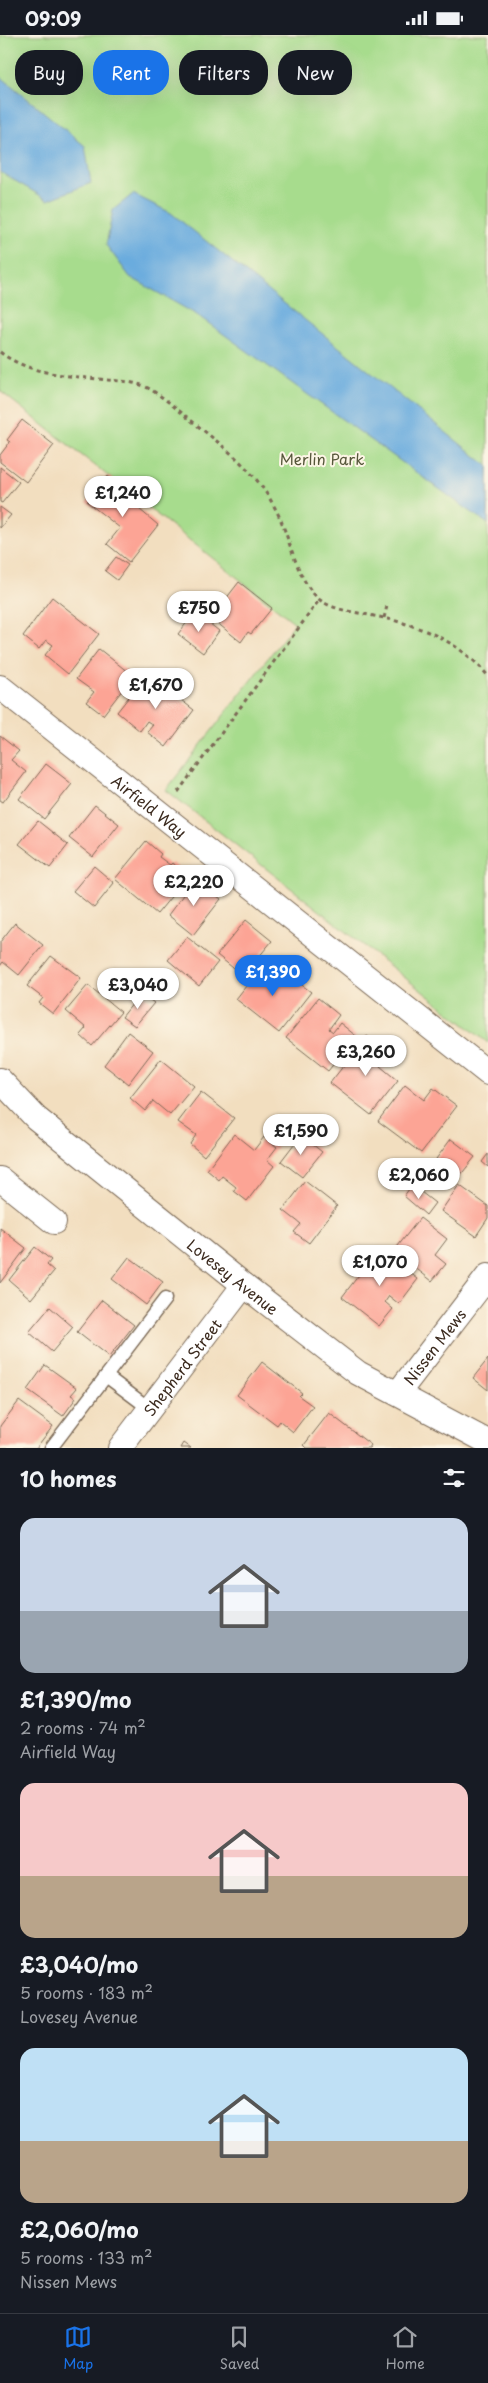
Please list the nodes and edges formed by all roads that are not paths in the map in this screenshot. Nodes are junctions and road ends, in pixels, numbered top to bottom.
1 (1, 691) edge
2 (488, 1073) edge
3 (0, 1080) edge
4 (0, 1179) edge
5 (54, 1221) dead end
6 (488, 1276) edge
7 (244, 1285) junction
8 (165, 1299) dead end
9 (106, 1376) junction
10 (398, 1393) junction
11 (150, 1409) junction
12 (488, 1442) edge
13 (51, 1448) edge
14 (120, 1448) edge

1 - 2 street, Airfield Way
3 - 7 street, Lovesey Avenue
4 - 5 street
6 - 10 street, Nissen Mews
7 - 10 street, Lovesey Avenue
7 - 11 street, Shepherd Street
8 - 9 lane
9 - 11 lane
9 - 13 lane
10 - 12 street, Lovesey Avenue
11 - 14 street, Shepherd Street

